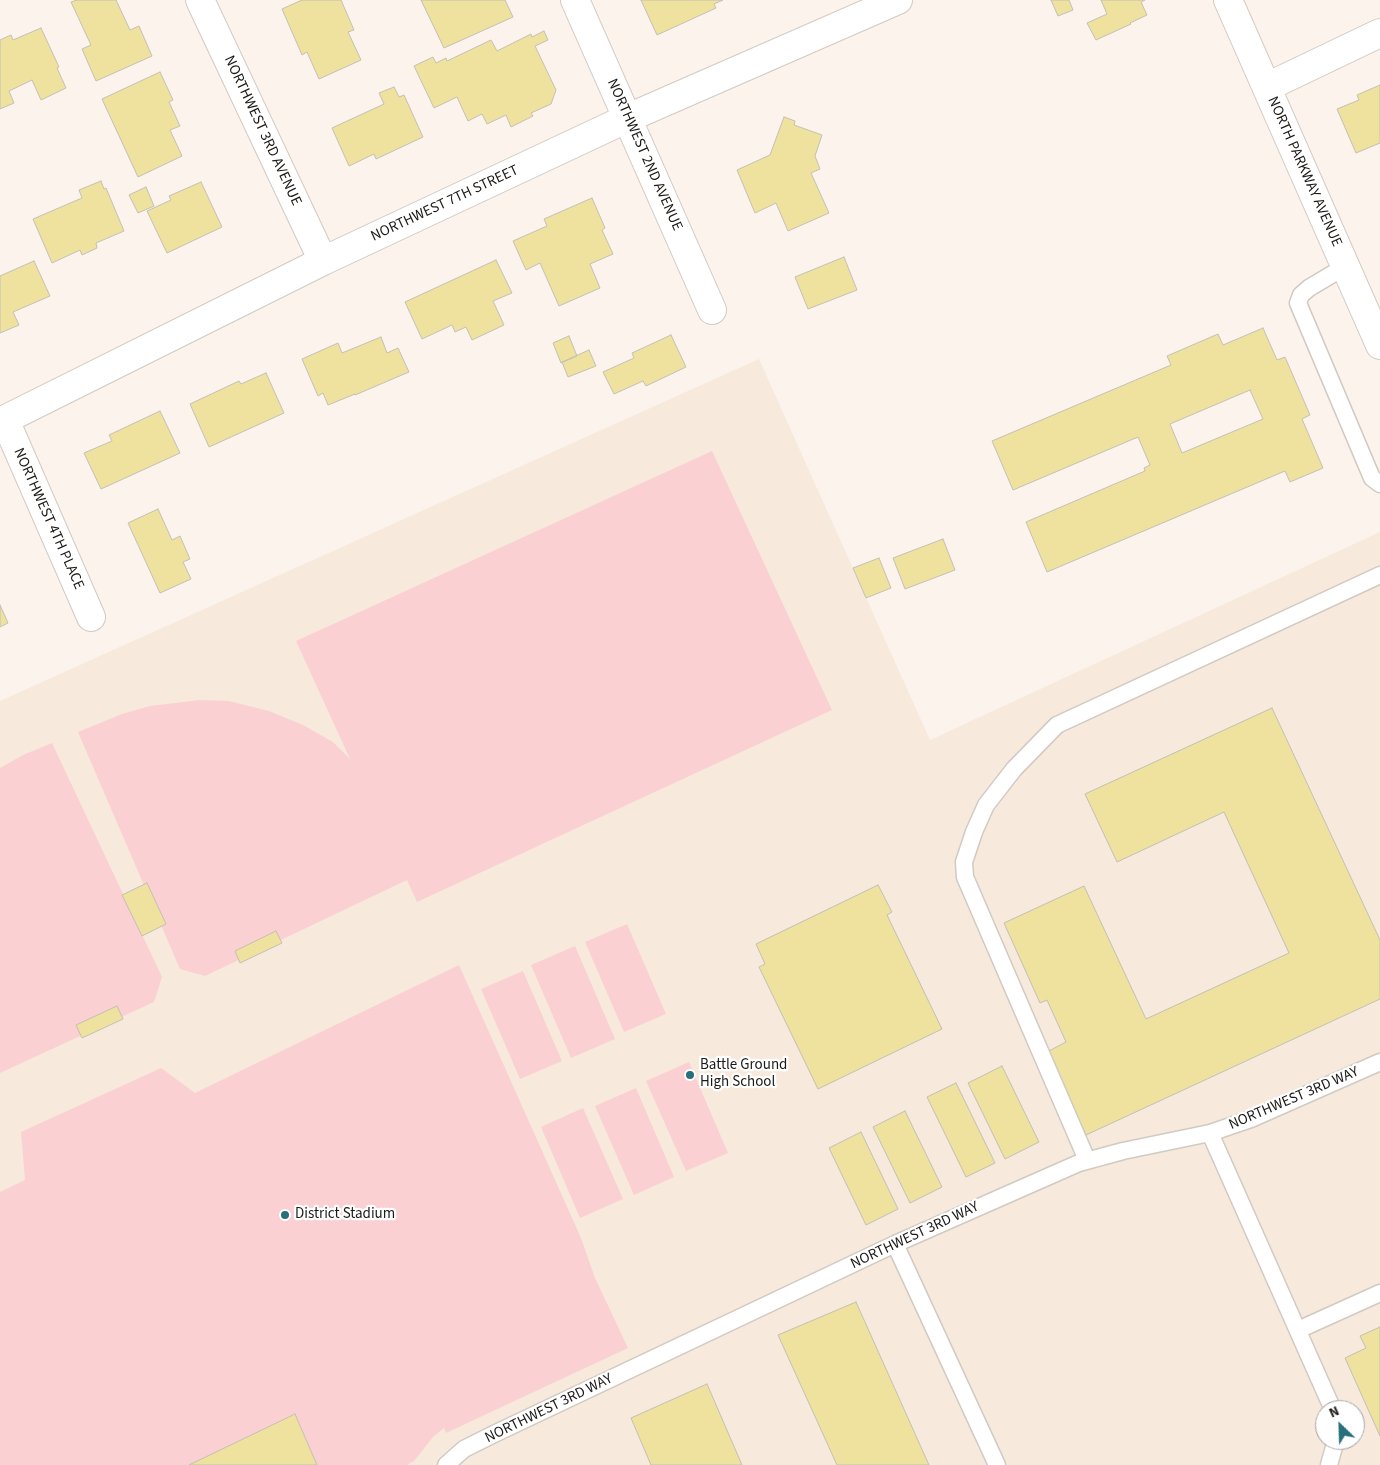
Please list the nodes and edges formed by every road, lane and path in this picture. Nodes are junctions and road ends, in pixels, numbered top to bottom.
1 (200, 0) edge
2 (575, 0) edge
3 (898, 0) edge
4 (1228, 0) edge
5 (1380, 33) edge
6 (1267, 87) junction
7 (628, 118) junction
8 (323, 261) junction
9 (1346, 266) junction
10 (712, 310) dead end
11 (1380, 345) edge
12 (3, 421) edge
13 (1380, 484) edge
14 (1380, 575) edge
15 (91, 617) dead end
16 (1380, 1062) edge
17 (1210, 1133) junction
18 (1087, 1160) junction
19 (895, 1244) junction
20 (1380, 1293) edge
21 (1298, 1330) junction
22 (1330, 1400) edge
23 (1333, 1450) edge
24 (446, 1465) edge
25 (997, 1465) edge
26 (1329, 1465) edge

1 - 8 street, NORTHWEST 3RD AVENUE
2 - 7 street, NORTHWEST 2ND AVENUE
3 - 7 street, NORTHWEST 7TH STREET
4 - 6 street, NORTH PARKWAY AVENUE
5 - 6 street
6 - 9 street, NORTH PARKWAY AVENUE
7 - 8 street, NORTHWEST 7TH STREET
7 - 10 street, NORTHWEST 2ND AVENUE
8 - 12 street, NORTHWEST 7TH STREET
9 - 11 street, NORTH PARKWAY AVENUE
9 - 13 lane
12 - 15 street, NORTHWEST 4TH PLACE
14 - 18 lane
16 - 17 lane, NORTHWEST 3RD WAY
17 - 18 lane, NORTHWEST 3RD WAY
17 - 21 lane
18 - 19 lane, NORTHWEST 3RD WAY
19 - 24 lane, NORTHWEST 3RD WAY
19 - 25 lane
20 - 21 lane
21 - 22 lane
23 - 26 lane

